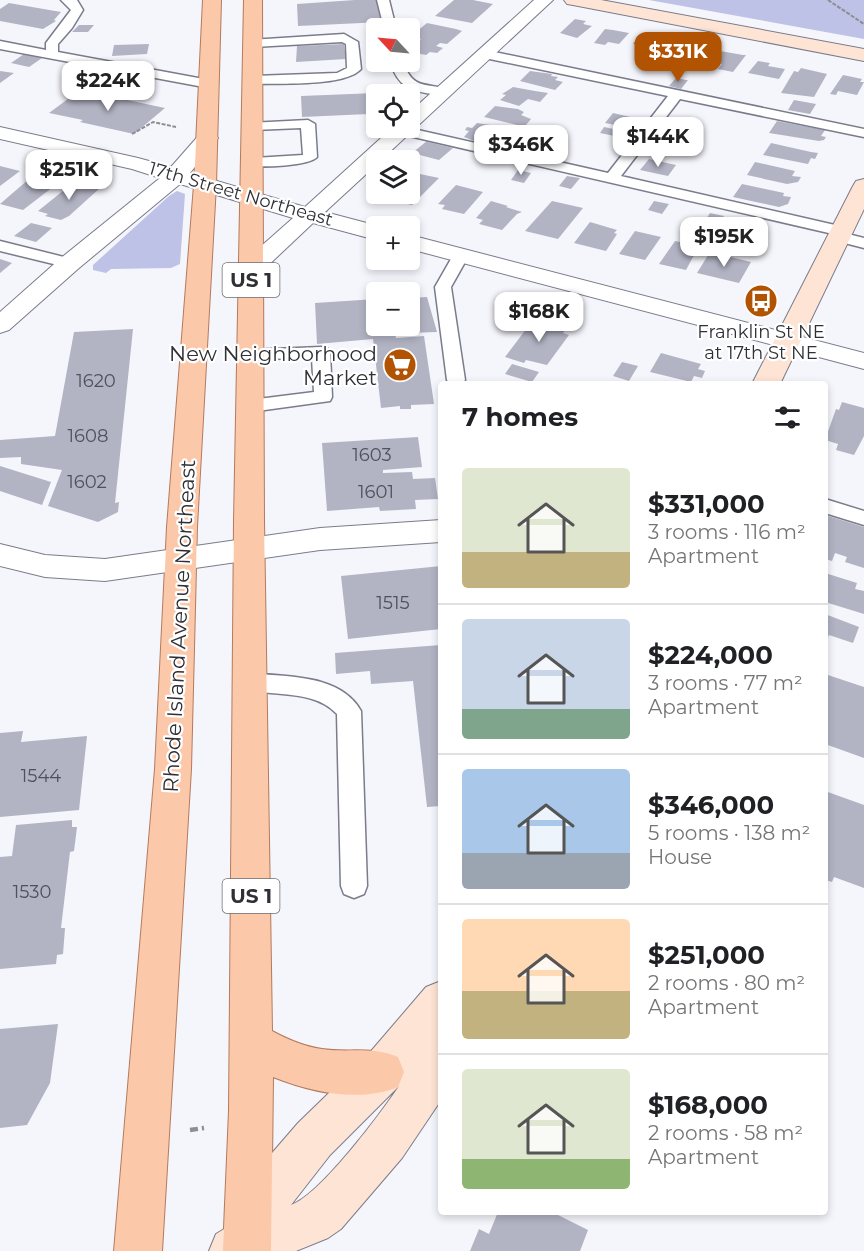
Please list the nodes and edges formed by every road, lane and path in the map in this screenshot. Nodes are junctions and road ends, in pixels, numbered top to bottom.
1 (67, 0) edge
2 (212, 0) edge
3 (253, 0) edge
4 (383, 0) edge
5 (544, 0) edge
6 (573, 0) edge
7 (828, 0) edge
8 (388, 18) edge
9 (864, 24) edge
10 (253, 43) junction
11 (0, 45) edge
12 (485, 54) junction
13 (52, 55) junction
14 (864, 55) edge
15 (400, 72) edge
16 (253, 80) junction
17 (209, 84) junction
18 (443, 92) junction
19 (677, 94) junction
20 (420, 113) edge
21 (253, 126) junction
22 (177, 127) dead end
23 (420, 131) edge
24 (864, 133) edge
25 (0, 134) edge
26 (127, 138) dead end
27 (207, 138) junction
28 (393, 138) edge
29 (253, 162) junction
30 (176, 176) junction
31 (612, 178) junction
32 (205, 185) junction
33 (864, 186) edge
34 (253, 200) junction
35 (308, 215) junction
36 (366, 230) edge
37 (840, 234) junction
38 (864, 243) edge
39 (420, 245) edge
40 (0, 246) edge
41 (461, 255) junction
42 (70, 263) junction
43 (250, 269) junction
44 (0, 325) edge
45 (788, 341) junction
46 (251, 354) junction
47 (864, 361) edge
48 (456, 380) dead end
49 (768, 381) edge
50 (251, 406) junction
51 (828, 507) edge
52 (864, 518) edge
53 (438, 531) edge
54 (250, 550) junction
55 (0, 555) edge
56 (180, 560) junction
57 (250, 682) junction
58 (354, 886) dead end
59 (438, 1005) edge
60 (251, 1042) junction
61 (438, 1063) edge
62 (382, 1072) junction
63 (204, 1128) dead end
64 (186, 1131) dead end
65 (242, 1248) edge
66 (138, 1251) edge

1 - 13 lane
2 - 17 main road, Rhode Island Avenue Northeast / US 1
3 - 10 main road, US 1
4 - 8 lane
5 - 12 street
6 - 14 street
7 - 9 path
10 - 16 main road, US 1
10 - 16 lane
11 - 13 lane
12 - 18 street
12 - 19 lane
13 - 17 lane
15 - 18 lane
16 - 21 main road, US 1
17 - 27 main road, Rhode Island Avenue Northeast / US 1
18 - 20 street
19 - 24 lane
19 - 31 lane
21 - 29 main road, US 1
21 - 29 lane
22 - 26 path
23 - 31 lane
25 - 30 street, 17th Street Northeast
27 - 30 street
27 - 32 main road, Rhode Island Avenue Northeast / US 1
28 - 35 street
29 - 34 main road, US 1
30 - 32 street, 17th Street Northeast
30 - 42 street
31 - 37 lane
32 - 34 street, 17th Street Northeast
32 - 56 main road, Rhode Island Avenue Northeast / US 1
33 - 37 street
34 - 35 street, 17th Street Northeast
34 - 43 main road, US 1
35 - 36 street, 17th Street Northeast
35 - 43 street
37 - 38 lane
37 - 45 street
39 - 41 street
40 - 42 lane
41 - 45 street
41 - 48 lane
42 - 44 street
43 - 46 main road, US 1
45 - 47 street
45 - 49 street
46 - 50 main road, US 1
46 - 50 lane
50 - 54 main road, US 1
51 - 52 lane
53 - 54 street
54 - 56 street
54 - 57 main road, US 1
55 - 56 street
56 - 66 main road, Rhode Island Avenue Northeast / US 1
57 - 58 lane
57 - 60 main road, US 1
59 - 62 street
60 - 62 main road
60 - 65 main road, US 1
61 - 65 street
62 - 65 street
63 - 64 path

